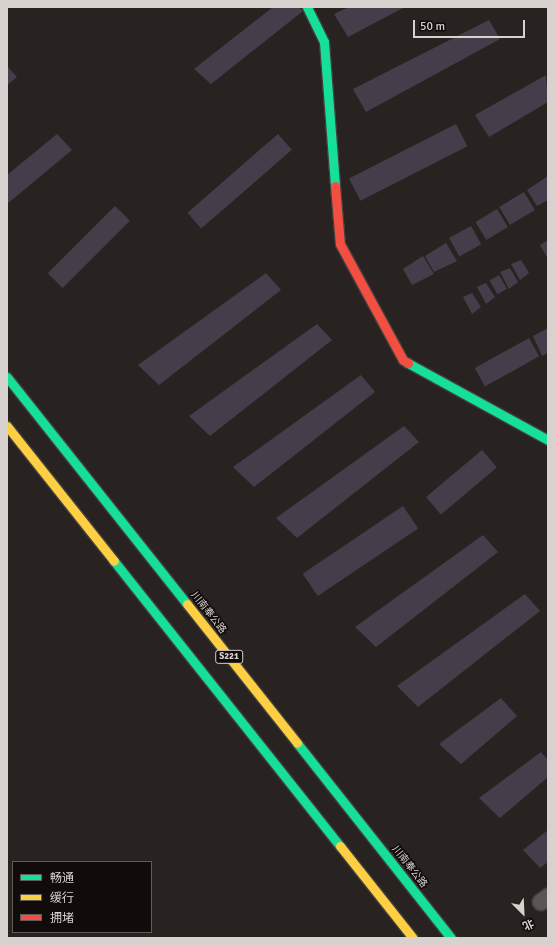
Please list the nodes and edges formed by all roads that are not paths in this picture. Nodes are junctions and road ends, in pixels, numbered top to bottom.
1 (307, 7) edge
2 (7, 377) edge
3 (7, 426) edge
4 (548, 440) edge
5 (414, 938) edge
6 (451, 938) edge

1 - 4 main road
2 - 6 main road, 川南奉公路 / S221
3 - 5 main road

